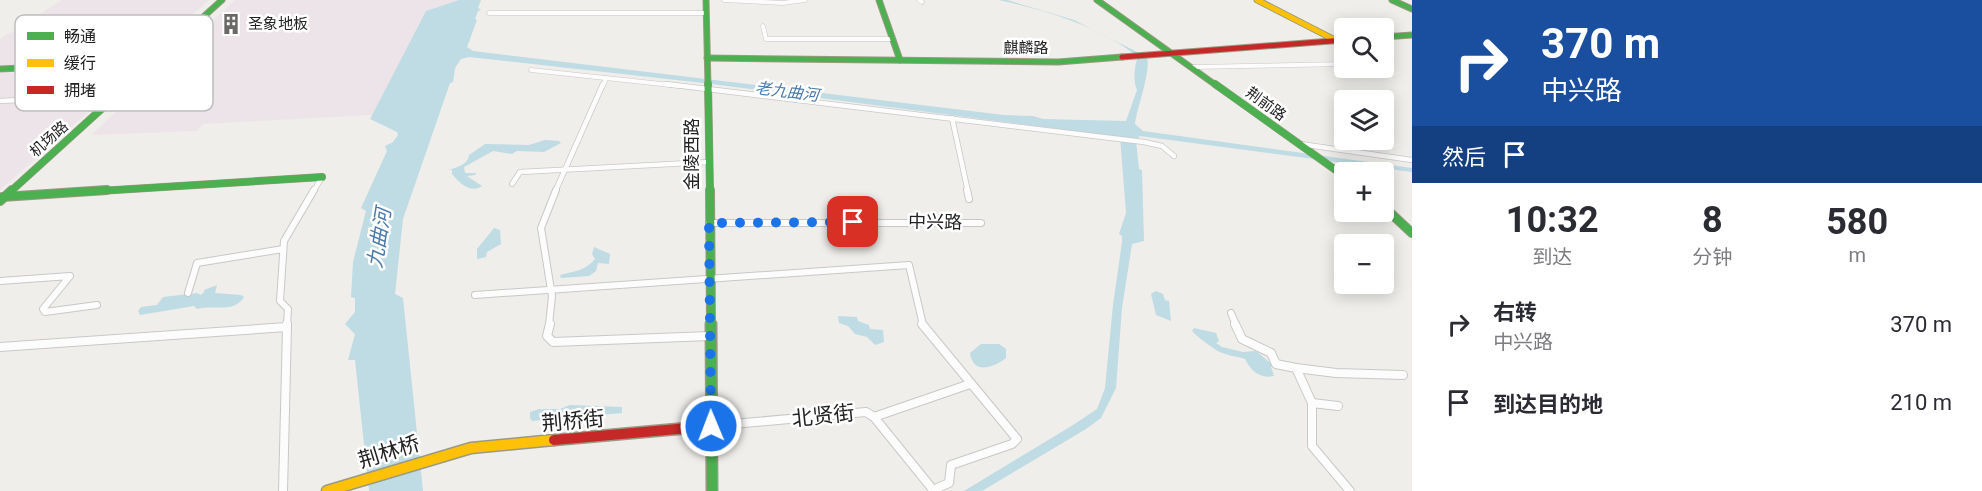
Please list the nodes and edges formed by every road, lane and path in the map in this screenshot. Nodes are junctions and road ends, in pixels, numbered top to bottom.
1 (220, 0) edge
2 (706, 0) edge
3 (724, 0) edge
4 (805, 0) edge
5 (879, 0) edge
6 (1097, 0) edge
7 (1257, 0) edge
8 (1392, 0) edge
9 (1399, 0) edge
10 (1412, 7) edge
11 (489, 13) dead end
12 (706, 14) junction
13 (203, 15) edge
14 (763, 26) dead end
15 (1412, 35) edge
16 (1394, 36) edge
17 (1334, 38) edge
18 (893, 39) junction
19 (1334, 43) edge
20 (1173, 54) junction
21 (707, 58) junction
22 (900, 60) junction
23 (1334, 64) edge
24 (1193, 67) dead end
25 (15, 68) edge
26 (0, 69) edge
27 (531, 70) dead end
28 (606, 78) junction
29 (707, 84) junction
30 (15, 100) edge
31 (0, 101) edge
32 (97, 111) edge
33 (952, 118) junction
34 (1288, 140) dead end
35 (1304, 147) junction
36 (1174, 156) dead end
37 (1412, 160) edge
38 (709, 162) junction
39 (1334, 169) edge
40 (564, 170) junction
41 (322, 177) joint
42 (512, 184) dead end
43 (1, 198) edge
44 (969, 199) dead end
45 (1394, 216) edge
46 (709, 223) junction
47 (981, 223) dead end
48 (1412, 233) edge
49 (283, 249) junction
50 (709, 280) junction
51 (0, 281) edge
52 (549, 290) junction
53 (188, 293) dead end
54 (475, 294) dead end
55 (97, 305) dead end
56 (1231, 313) dead end
57 (287, 327) junction
58 (710, 336) junction
59 (0, 347) edge
60 (1296, 368) junction
61 (1403, 375) dead end
62 (970, 384) junction
63 (1312, 403) junction
64 (1338, 406) dead end
65 (874, 417) junction
66 (711, 426) junction
67 (438, 456) joint
68 (341, 488) edge
69 (283, 491) edge
70 (327, 491) edge
71 (712, 491) edge
72 (933, 491) edge
73 (1350, 491) edge

1 - 13 street, 机场路
2 - 12 street, 金陵西路
3 - 4 street
5 - 18 street
6 - 20 street, 荆前路
7 - 17 street
8 - 10 street
9 - 10 street
11 - 12 street
12 - 21 street, 金陵西路
14 - 18 street
15 - 16 street
18 - 22 street
19 - 20 street, 麒麟路
20 - 22 street, 麒麟路
20 - 35 street, 荆前路
21 - 22 street, 麒麟路
21 - 29 street, 金陵西路
23 - 24 street
25 - 26 street
27 - 28 street
28 - 29 street
28 - 40 street
29 - 33 street
29 - 38 street, 金陵西路
30 - 31 street
32 - 43 street, 机场路
33 - 36 street
33 - 44 street
34 - 35 street
35 - 37 street
35 - 39 street, 荆前路
38 - 40 street
38 - 46 street, 金陵西路
40 - 42 street
40 - 52 street
41 - 43 street
41 - 49 street
45 - 48 street
46 - 47 street, 中兴路
46 - 50 street, 金陵西路
49 - 53 street
49 - 57 street
50 - 52 street
50 - 58 street, 金陵西路
50 - 62 street
51 - 55 street
52 - 54 street
52 - 58 street
56 - 60 street
57 - 59 street
57 - 69 street
58 - 66 street, 金陵西路
60 - 61 street
60 - 63 street
62 - 65 street
62 - 72 street
63 - 64 street
63 - 73 street
65 - 66 street, 北贤街
65 - 72 street, 北贤街
66 - 67 street, 荆桥街
66 - 71 street, 金陵西路
67 - 68 street, 荆林桥
68 - 70 street

